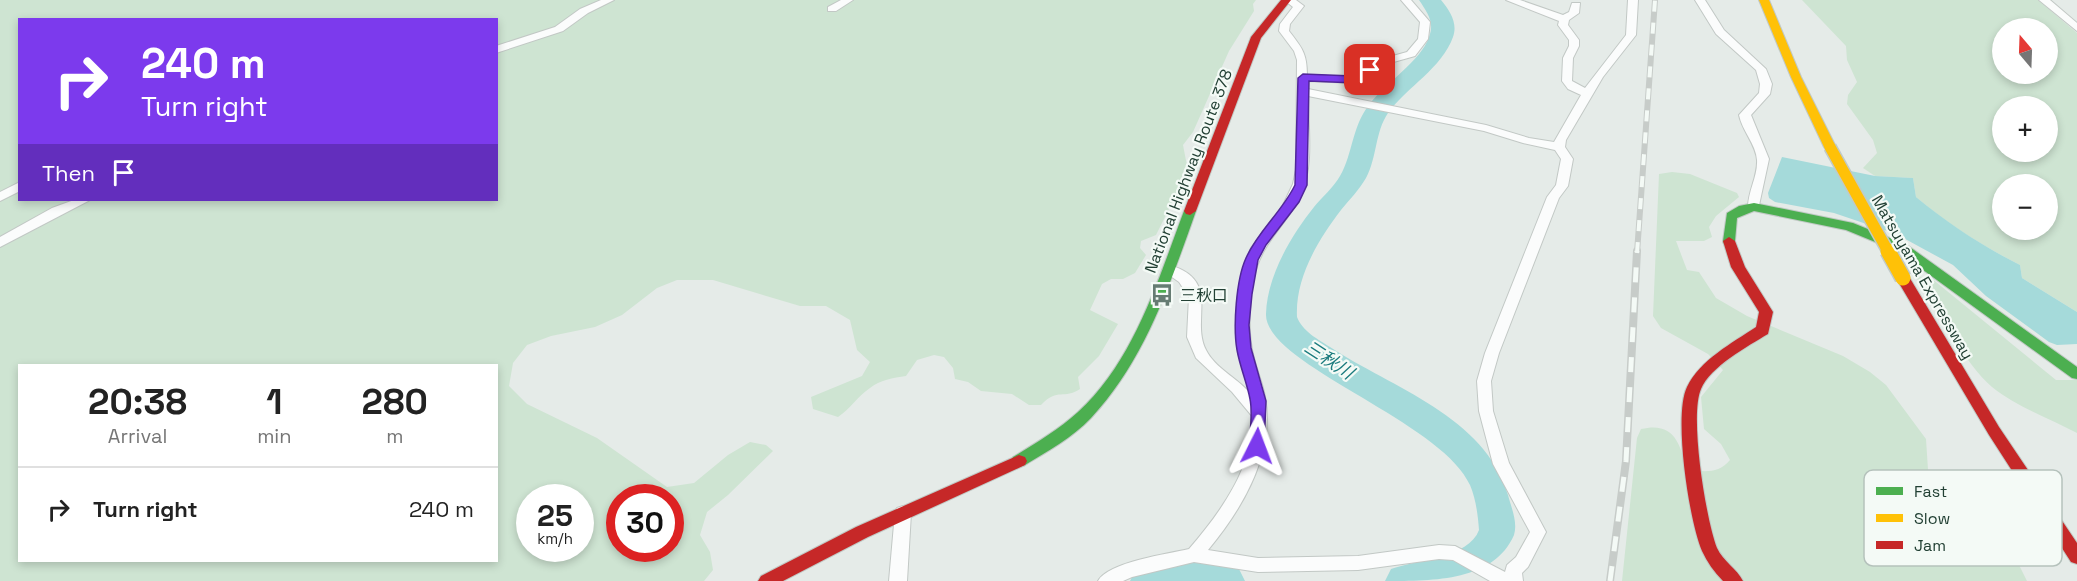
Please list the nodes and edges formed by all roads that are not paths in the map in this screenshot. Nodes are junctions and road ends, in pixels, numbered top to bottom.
1 (609, 0) edge
2 (848, 0) edge
3 (1287, 0) edge
4 (1406, 0) edge
5 (1511, 0) edge
6 (1633, 0) edge
7 (1700, 0) edge
8 (1764, 0) edge
9 (2044, 0) edge
10 (1576, 5) dead end
11 (832, 9) dead end
12 (1564, 19) junction
13 (2077, 28) edge
14 (498, 49) edge
15 (1304, 85) junction
16 (1587, 93) junction
17 (1559, 147) junction
18 (18, 187) edge
19 (0, 196) edge
20 (81, 201) edge
21 (1754, 207) junction
22 (0, 243) edge
23 (1168, 270) junction
24 (2077, 374) edge
25 (1258, 413) junction
26 (2020, 470) edge
27 (903, 513) junction
28 (2062, 534) edge
29 (1194, 555) junction
30 (2077, 557) edge
31 (767, 581) edge
32 (898, 581) edge
33 (1107, 581) edge
34 (1505, 581) edge
35 (1514, 581) edge
36 (1734, 581) edge

1 - 14 street
2 - 11 street
3 - 15 street
3 - 23 main road, National Highway Route 378
4 - 15 street
5 - 12 street
6 - 16 street
7 - 21 street
8 - 26 main road, Matsuyama Expressway, bridge
9 - 13 street
10 - 12 street
12 - 16 street
15 - 17 street
15 - 25 street
16 - 17 street
17 - 35 street
18 - 19 street
20 - 22 street
21 - 24 main road
21 - 36 main road
23 - 25 street
23 - 27 main road, National Highway Route 378
25 - 29 street
27 - 31 main road, National Highway Route 378
27 - 32 street
28 - 30 main road, Matsuyama Expressway, bridge
29 - 33 street
29 - 34 street

